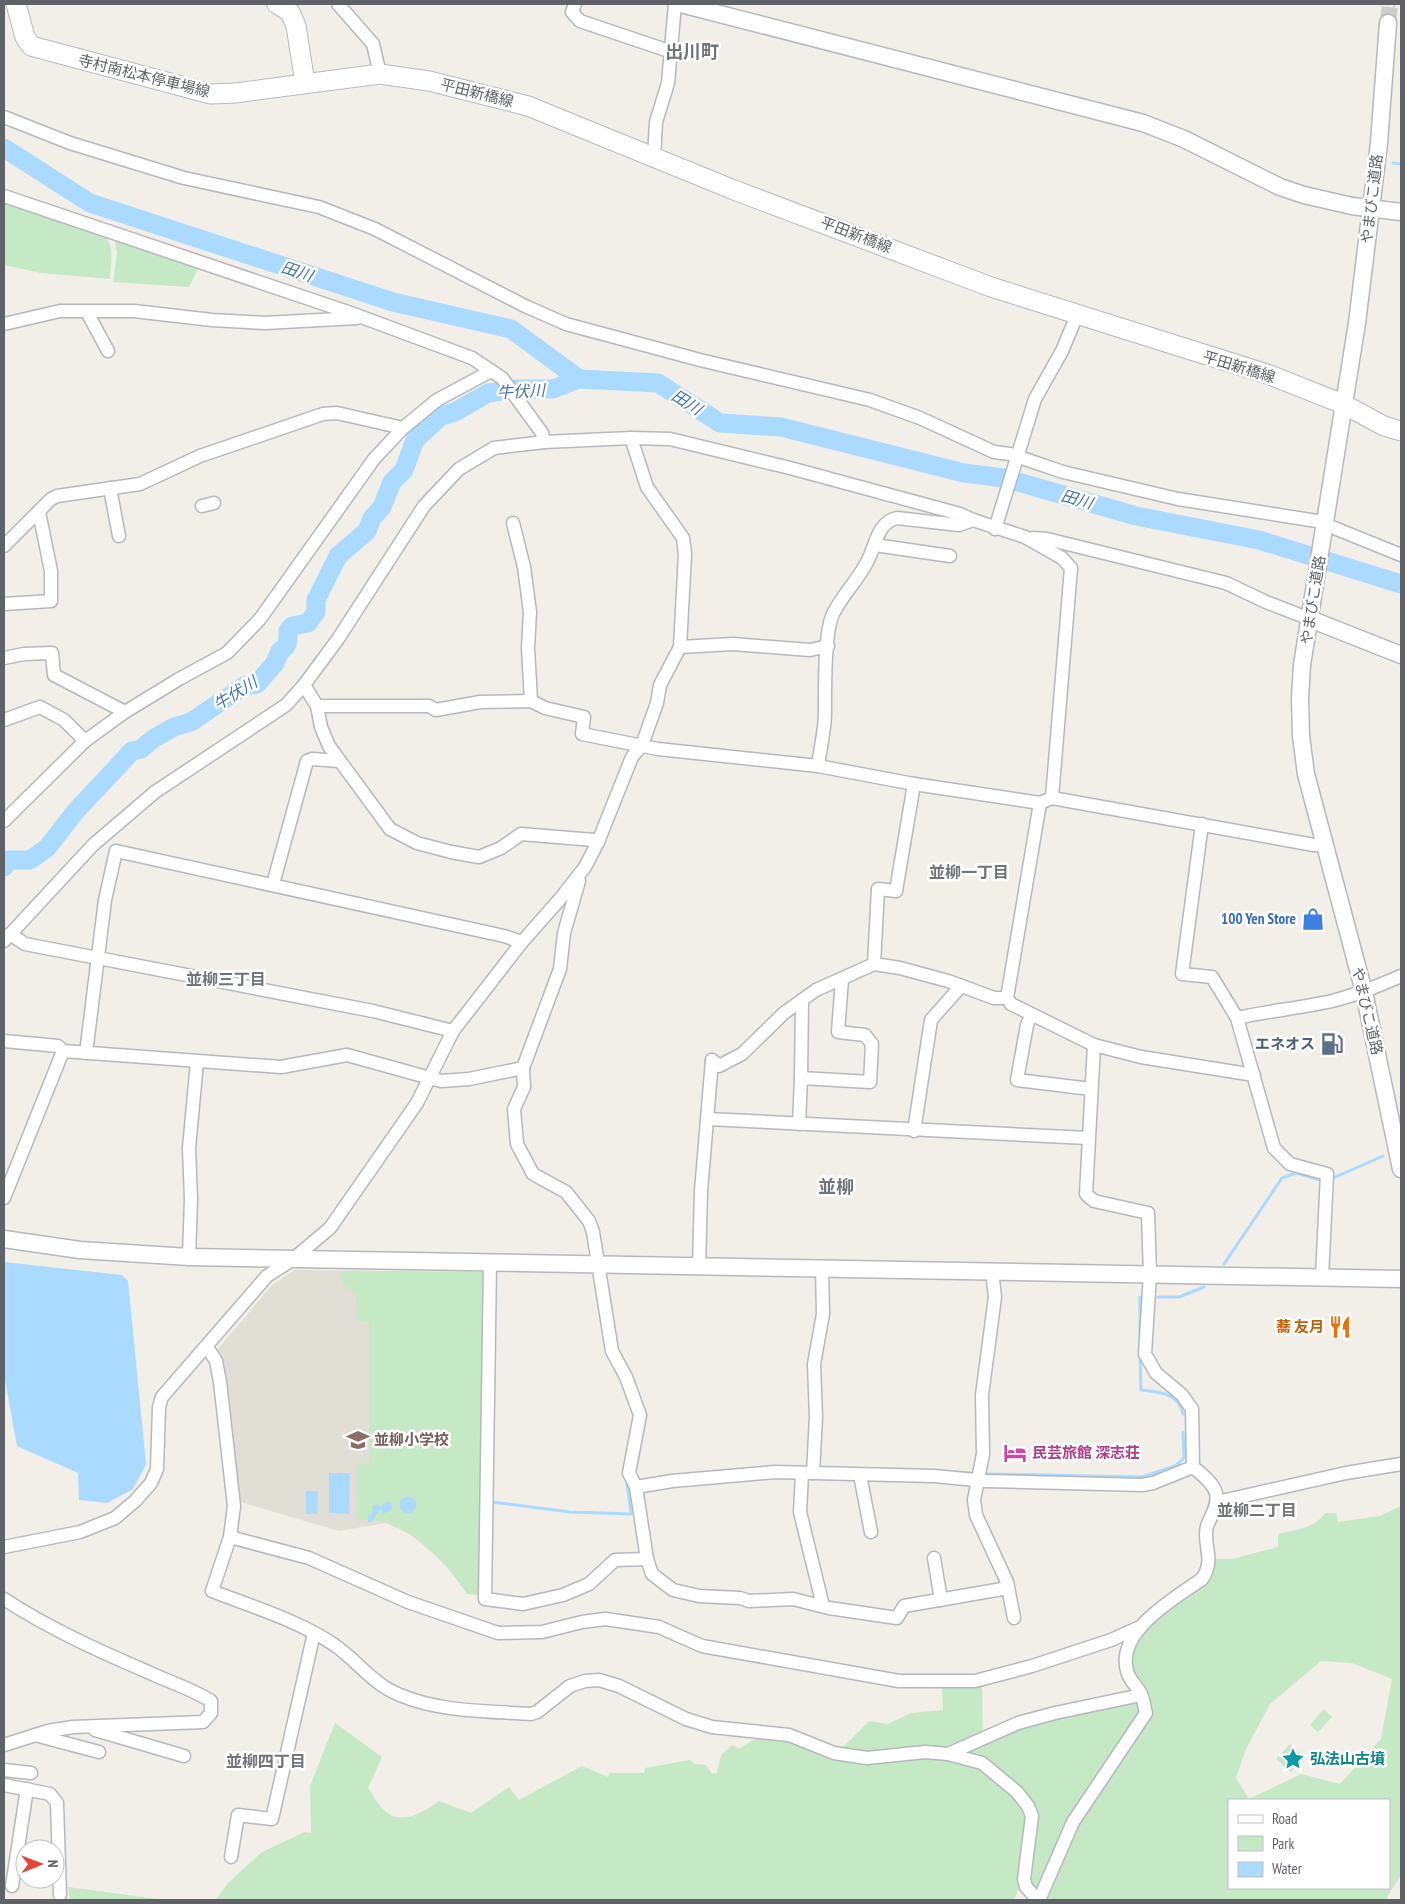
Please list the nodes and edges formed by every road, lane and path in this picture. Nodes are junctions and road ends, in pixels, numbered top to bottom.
1 (16, 4) edge
2 (277, 4) edge
3 (338, 4) edge
4 (575, 4) edge
5 (675, 4) edge
6 (681, 4) edge
7 (1388, 23) tunnel mouth
8 (672, 52) junction
9 (380, 74) junction
10 (305, 83) junction
11 (4, 117) edge
12 (654, 157) junction
13 (4, 196) edge
14 (1370, 208) junction
15 (1401, 212) edge
16 (87, 312) junction
17 (1077, 315) junction
18 (362, 318) junction
19 (4, 324) edge
20 (108, 351) dead end
21 (497, 374) junction
22 (1343, 404) junction
23 (402, 428) junction
24 (1401, 431) edge
25 (631, 438) junction
26 (544, 440) junction
27 (1016, 458) junction
28 (110, 488) junction
29 (39, 512) junction
30 (973, 520) junction
31 (513, 523) dead end
32 (996, 525) junction
33 (1324, 526) junction
34 (119, 536) dead end
35 (1025, 537) junction
36 (4, 546) edge
37 (875, 546) junction
38 (1401, 554) edge
39 (950, 556) dead end
40 (4, 604) edge
41 (1311, 613) junction
42 (828, 646) junction
43 (680, 647) junction
44 (1401, 655) edge
45 (4, 658) edge
46 (304, 686) junction
47 (531, 701) junction
48 (317, 706) junction
49 (125, 712) junction
50 (4, 720) edge
51 (85, 741) junction
52 (642, 745) junction
53 (339, 761) junction
54 (818, 766) junction
55 (914, 784) junction
56 (1046, 800) junction
57 (4, 821) edge
58 (1202, 824) junction
59 (598, 842) junction
60 (1326, 844) junction
61 (585, 867) junction
62 (273, 884) junction
63 (7, 937) edge
64 (522, 942) junction
65 (97, 956) junction
66 (874, 964) junction
67 (1401, 976) edge
68 (842, 979) junction
69 (961, 986) junction
70 (1364, 992) junction
71 (1007, 998) junction
72 (802, 1000) junction
73 (1031, 1016) junction
74 (1236, 1018) junction
75 (453, 1031) junction
76 (4, 1041) edge
77 (1094, 1045) junction
78 (63, 1051) junction
79 (86, 1053) junction
80 (197, 1062) junction
81 (523, 1068) junction
82 (1254, 1075) junction
83 (428, 1077) junction
84 (801, 1078) junction
85 (1091, 1089) junction
86 (708, 1119) junction
87 (799, 1124) junction
88 (914, 1130) junction
89 (1088, 1138) junction
90 (1401, 1169) edge
91 (4, 1198) edge
92 (4, 1239) edge
93 (189, 1257) junction
94 (292, 1260) junction
95 (490, 1264) junction
96 (598, 1264) junction
97 (698, 1266) junction
98 (822, 1268) junction
99 (992, 1271) junction
100 (1150, 1274) junction
101 (1322, 1277) junction
102 (1401, 1279) edge
103 (207, 1347) junction
104 (1401, 1464) edge
105 (1193, 1467) junction
106 (807, 1474) junction
107 (860, 1475) junction
108 (978, 1479) junction
109 (636, 1487) junction
110 (1216, 1502) junction
111 (871, 1532) dead end
112 (230, 1537) junction
113 (4, 1547) edge
114 (648, 1559) junction
115 (938, 1565) dead end
116 (1008, 1588) junction
117 (4, 1599) edge
118 (941, 1600) junction
119 (823, 1606) junction
120 (1014, 1618) dead end
121 (1140, 1627) junction
122 (314, 1633) junction
123 (1141, 1695) junction
124 (89, 1727) junction
125 (35, 1735) junction
126 (4, 1746) edge
127 (99, 1752) dead end
128 (948, 1754) junction
129 (184, 1756) dead end
130 (4, 1770) edge
131 (32, 1773) dead end
132 (4, 1785) edge
133 (27, 1790) junction
134 (231, 1857) dead end
135 (12, 1886) dead end
136 (60, 1895) dead end
137 (1038, 1900) edge

1 - 10 main road, 寺村南松本停車場線
2 - 10 main road
3 - 9 street
4 - 8 street
5 - 8 street
6 - 14 street
7 - 14 street, やまびこ道路
8 - 12 street
9 - 10 main road, 平田新橋線
9 - 12 main road, 平田新橋線
11 - 27 street
12 - 17 main road, 平田新橋線
13 - 18 street
14 - 15 street
14 - 22 street, やまびこ道路
16 - 18 street
16 - 19 street
16 - 20 street
17 - 22 main road, 平田新橋線
17 - 27 street
18 - 21 street
21 - 23 street
21 - 26 street
22 - 24 main road, 平田新橋線
22 - 33 street, やまびこ道路
23 - 28 street
23 - 49 street
25 - 26 street
25 - 30 street
25 - 43 street
26 - 46 street
27 - 32 street
27 - 33 street
28 - 29 street
28 - 34 street
29 - 36 street
29 - 40 street
30 - 32 street
30 - 37 street
31 - 47 street
32 - 35 street
33 - 38 street
33 - 41 street, やまびこ道路
35 - 41 street
35 - 56 street
37 - 39 street
37 - 42 street
41 - 44 street
41 - 60 street, やまびこ道路
42 - 43 street
42 - 54 street
43 - 52 street
45 - 49 street
46 - 48 street
46 - 63 street
47 - 48 street
47 - 52 street
48 - 53 street
49 - 51 street
50 - 51 street
51 - 57 street
52 - 54 street
52 - 59 street
53 - 59 street
53 - 62 street
54 - 55 street
55 - 56 street
55 - 66 street
56 - 58 street
56 - 71 street
58 - 60 street
58 - 74 street
59 - 61 street
60 - 70 street, やまびこ道路
61 - 64 street
61 - 81 street
62 - 64 street
62 - 65 street
63 - 65 street
64 - 75 street
65 - 75 street
65 - 79 street
66 - 68 street
66 - 69 street
67 - 70 street
68 - 72 street
68 - 84 street
69 - 71 street
69 - 88 street
70 - 74 street
70 - 90 street, やまびこ道路
71 - 73 street
72 - 84 street
72 - 86 street
73 - 77 street
73 - 85 street
74 - 82 street
75 - 83 street
76 - 78 street
77 - 82 street
77 - 85 street
78 - 79 street
78 - 91 street
79 - 80 street
80 - 83 street
80 - 93 street
81 - 83 street
81 - 96 street
82 - 101 street
83 - 94 street
84 - 87 street
85 - 89 street
86 - 87 street
86 - 97 street
87 - 88 street
88 - 89 street
89 - 100 street
92 - 93 street
93 - 94 street
94 - 95 street
94 - 103 street
95 - 96 street
95 - 114 street
96 - 97 street
96 - 109 street
97 - 98 street
98 - 99 street
98 - 106 street
99 - 100 street
99 - 108 street
100 - 101 street
100 - 105 street
101 - 102 street
103 - 112 street
103 - 113 street
104 - 110 street
105 - 108 street
105 - 110 street
106 - 107 street
106 - 109 street
106 - 119 street
107 - 108 street
107 - 111 street
108 - 116 street
109 - 114 street
110 - 121 street
112 - 121 street
112 - 122 street
114 - 119 street
115 - 118 street
116 - 118 street
116 - 120 street
117 - 124 street
118 - 119 street
121 - 123 street
122 - 128 street
122 - 134 street
123 - 128 street
123 - 137 street
124 - 125 street
124 - 129 street
125 - 126 street
125 - 127 street
128 - 137 street
130 - 131 street
132 - 133 street
133 - 135 street
133 - 136 street

